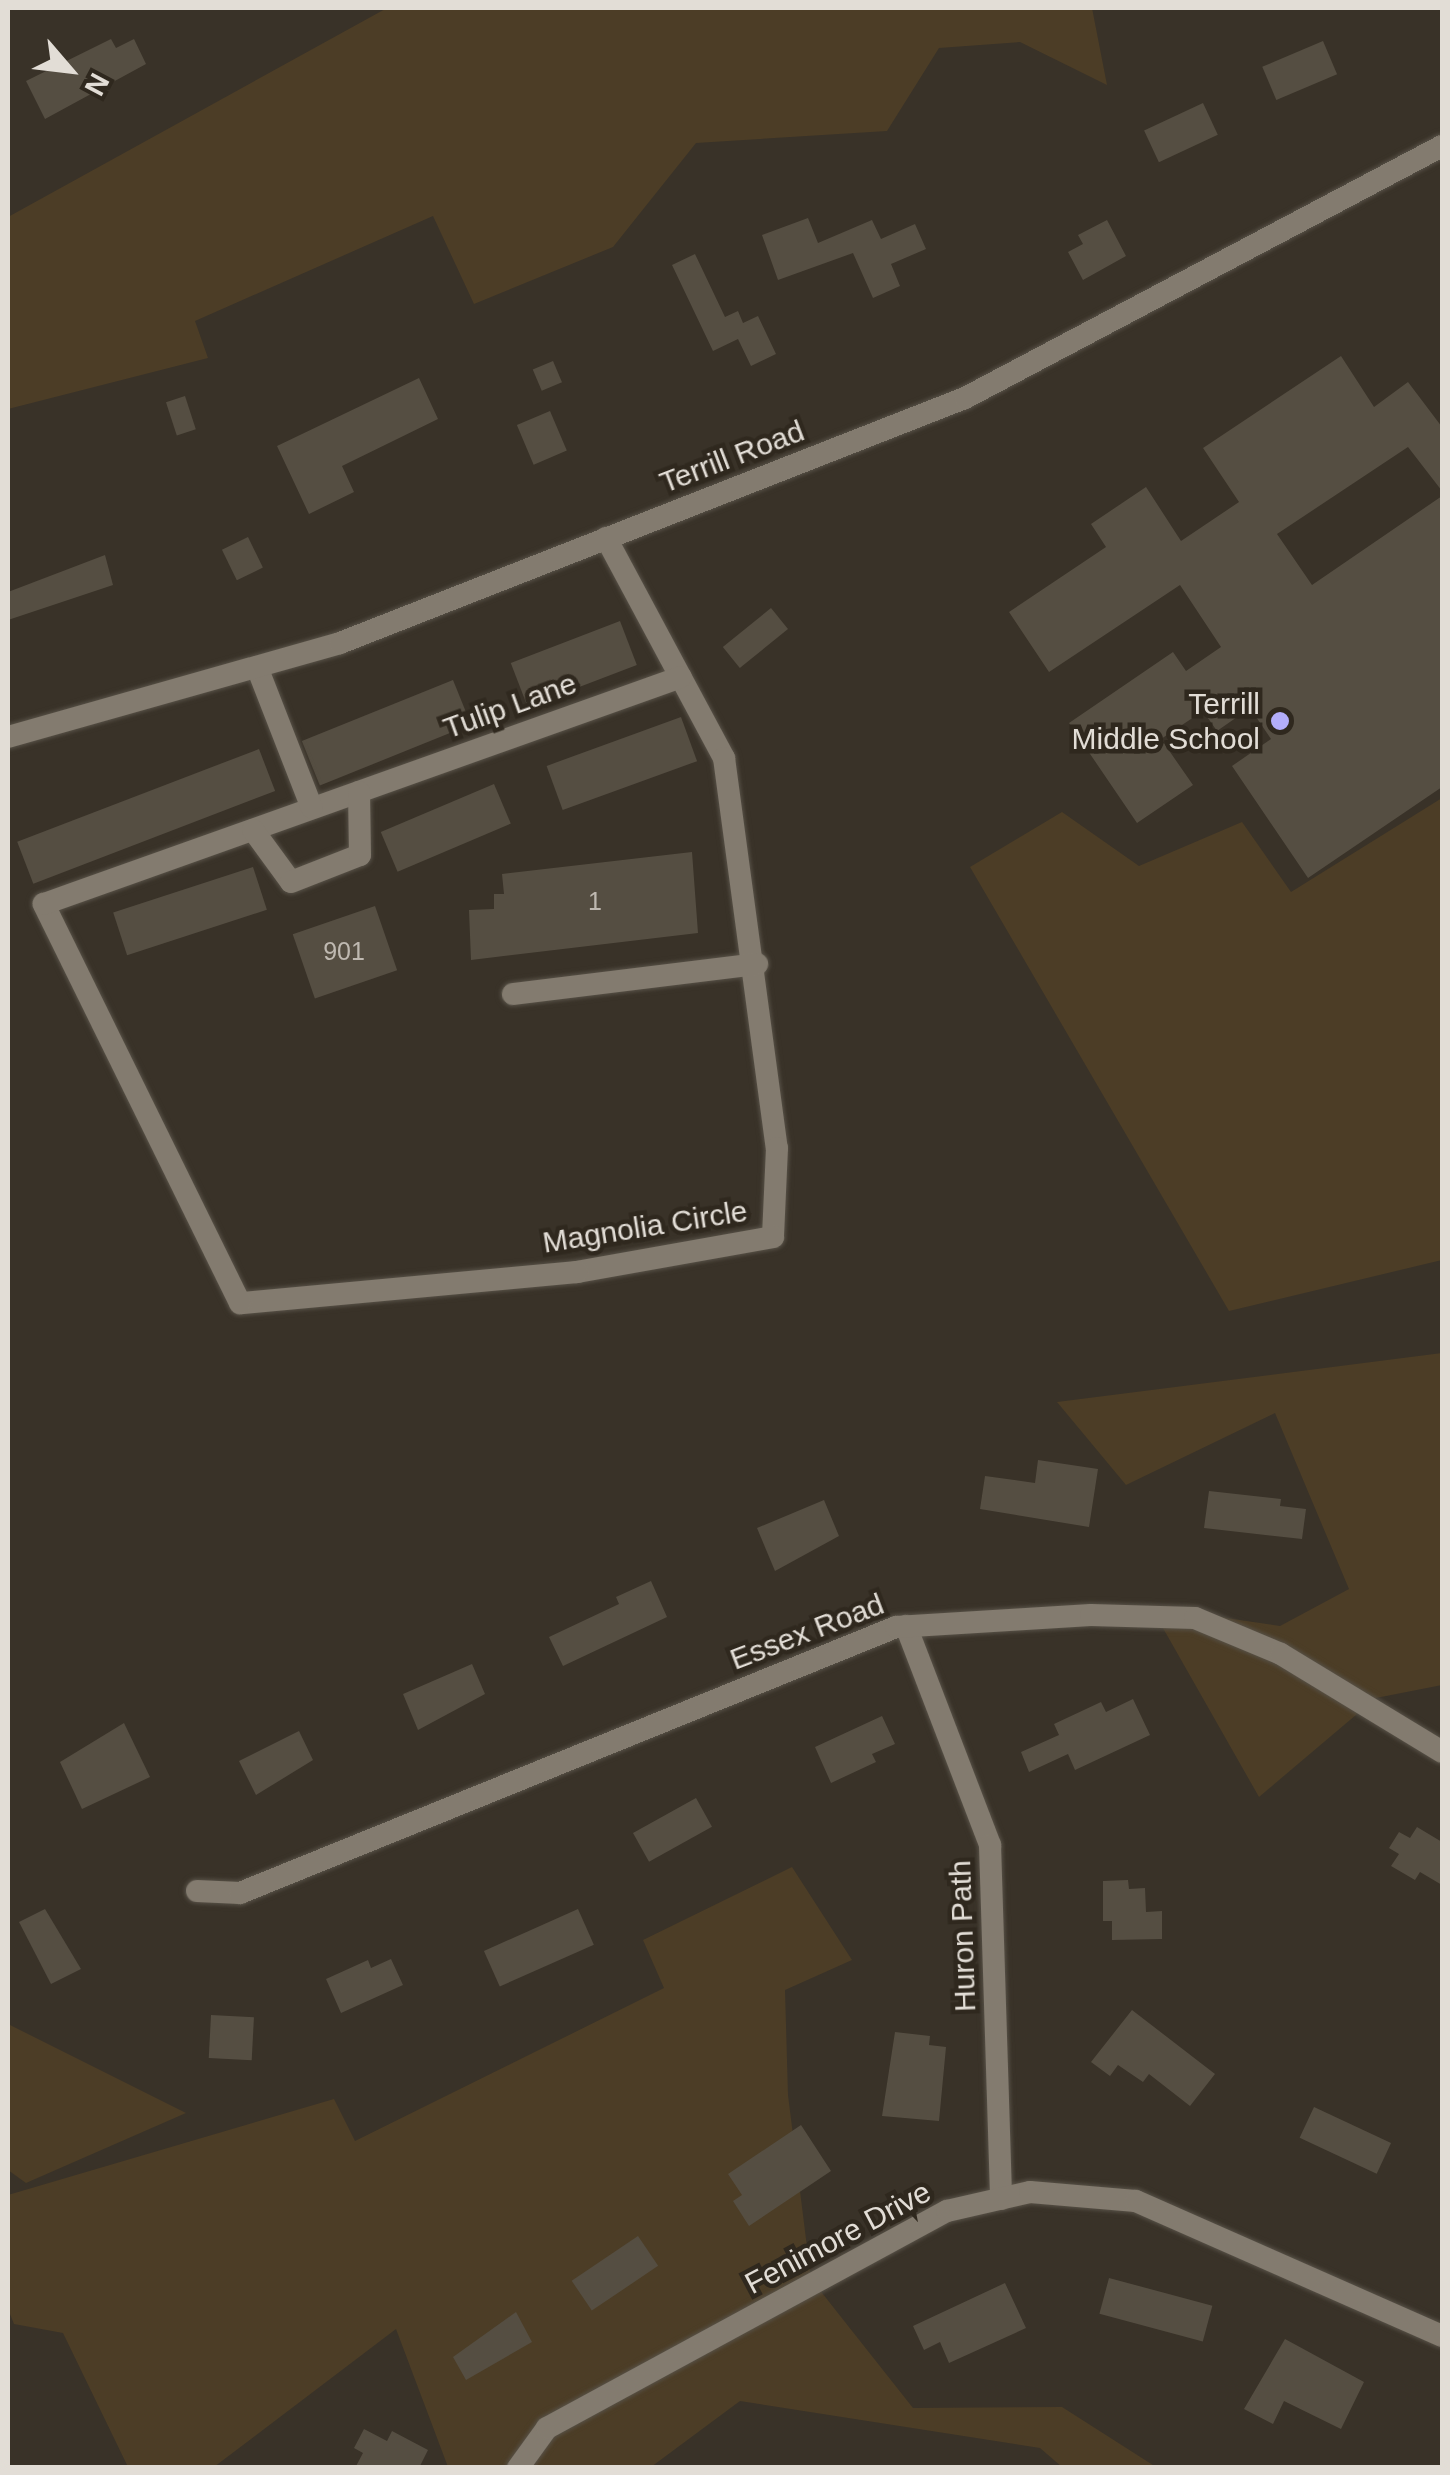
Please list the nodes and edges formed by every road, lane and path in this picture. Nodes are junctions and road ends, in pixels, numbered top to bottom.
1 (1442, 146) edge
2 (606, 538) junction
3 (257, 667) junction
4 (680, 678) junction
5 (8, 737) edge
6 (359, 792) junction
7 (312, 808) junction
8 (252, 830) junction
9 (44, 904) joint
10 (757, 964) junction
11 (512, 994) dead end
12 (906, 1626) junction
13 (1442, 1752) edge
14 (196, 1891) dead end
15 (1002, 2199) junction
16 (1442, 2336) edge
17 (518, 2468) edge

1 - 2 street, Terrill Road
2 - 3 street, Terrill Road
2 - 4 street, Magnolia Circle
3 - 5 street, Terrill Road
3 - 7 street
4 - 6 street, Tulip Lane
4 - 10 street, Magnolia Circle
6 - 7 street, Tulip Lane
6 - 8 street
7 - 8 street, Tulip Lane
8 - 9 street, Tulip Lane
9 - 10 street, Magnolia Circle
10 - 11 street
12 - 13 street, Essex Road
12 - 14 street, Essex Road
12 - 15 street, Huron Path
15 - 16 street, Fenimore Drive
15 - 17 street, Fenimore Drive

